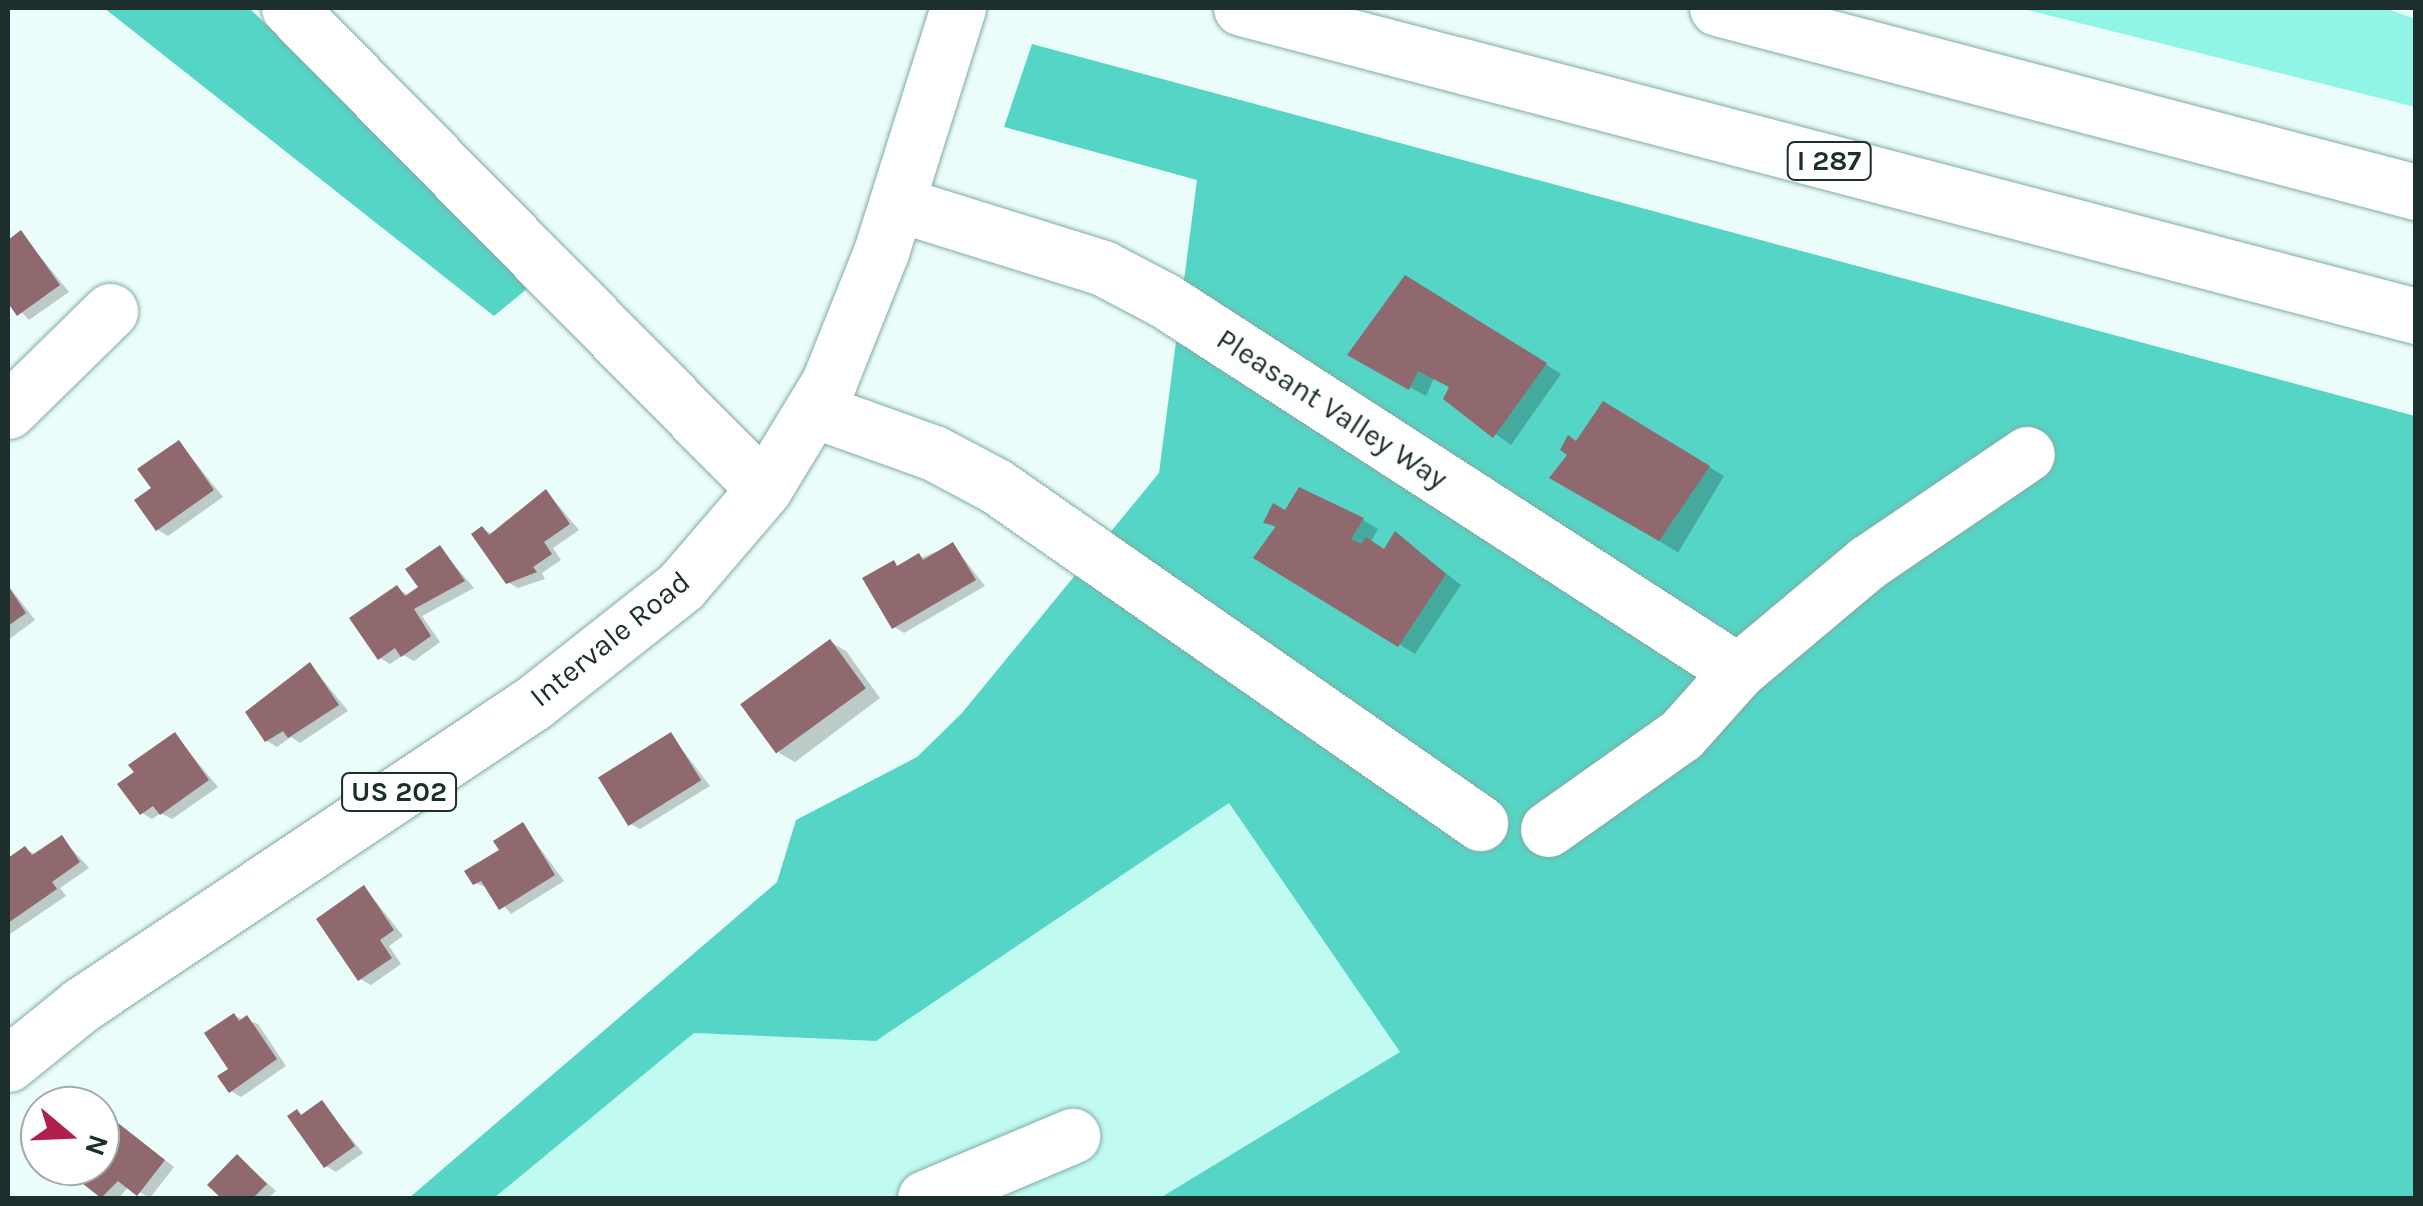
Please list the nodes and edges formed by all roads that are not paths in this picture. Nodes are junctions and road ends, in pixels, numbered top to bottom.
1 (289, 8) edge
2 (958, 8) edge
3 (1241, 8) edge
4 (1717, 8) edge
5 (2416, 192) edge
6 (898, 204) junction
7 (110, 311) dead end
8 (2416, 316) edge
9 (814, 410) junction
10 (8, 411) edge
11 (2027, 454) dead end
12 (764, 489) junction
13 (1738, 672) junction
14 (1480, 823) dead end
15 (1548, 829) dead end
16 (8, 1064) edge
17 (1072, 1136) dead end
18 (925, 1198) edge

1 - 12 main road
2 - 6 main road, Intervale Road / US 202
3 - 8 main road, I 287
4 - 5 main road
6 - 9 main road, Intervale Road / US 202
6 - 13 main road, Pleasant Valley Way
7 - 10 main road
9 - 12 main road, Intervale Road / US 202
9 - 14 main road
11 - 13 main road
12 - 16 main road, Intervale Road / US 202
13 - 15 main road
17 - 18 main road

